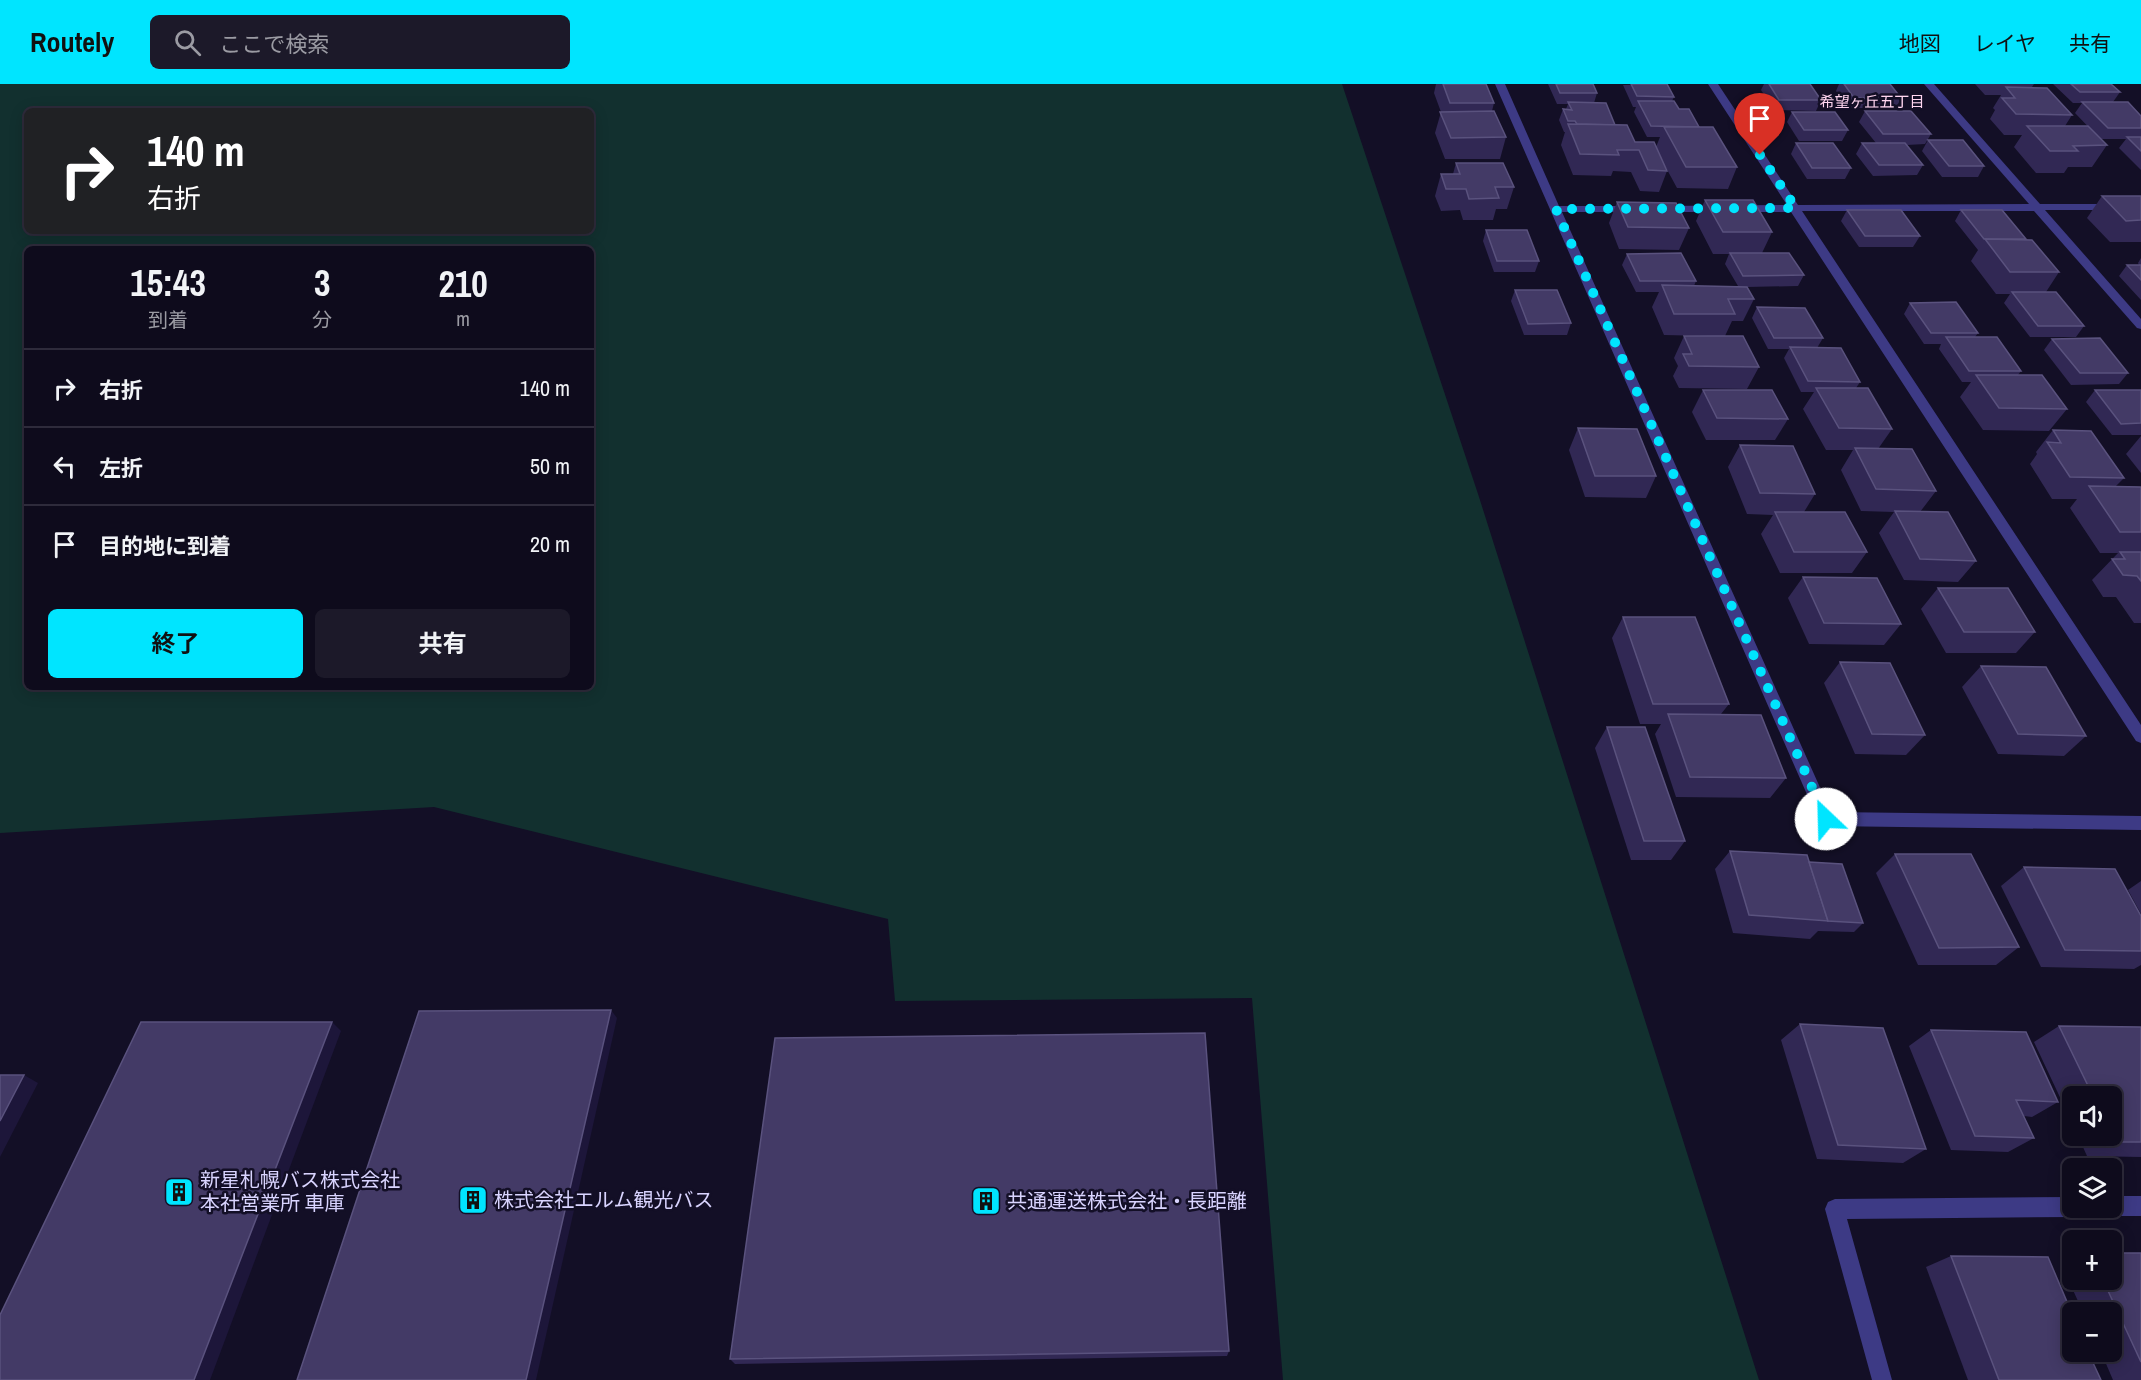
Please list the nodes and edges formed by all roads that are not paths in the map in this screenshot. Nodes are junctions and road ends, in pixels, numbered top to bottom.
1 (1500, 84) edge
2 (1713, 84) edge
3 (1929, 84) edge
4 (2037, 207) junction
5 (2141, 207) edge
6 (1796, 208) junction
7 (1556, 209) junction
8 (2141, 326) edge
9 (2141, 737) edge
10 (2141, 823) edge
11 (2122, 1206) edge
12 (2141, 1206) edge
13 (2062, 1207) edge
14 (1882, 1380) edge

1 - 7 street
2 - 6 street
3 - 4 street
4 - 5 street
4 - 6 street
4 - 8 street
6 - 7 street
6 - 9 street
7 - 10 street
11 - 12 street
13 - 14 street

